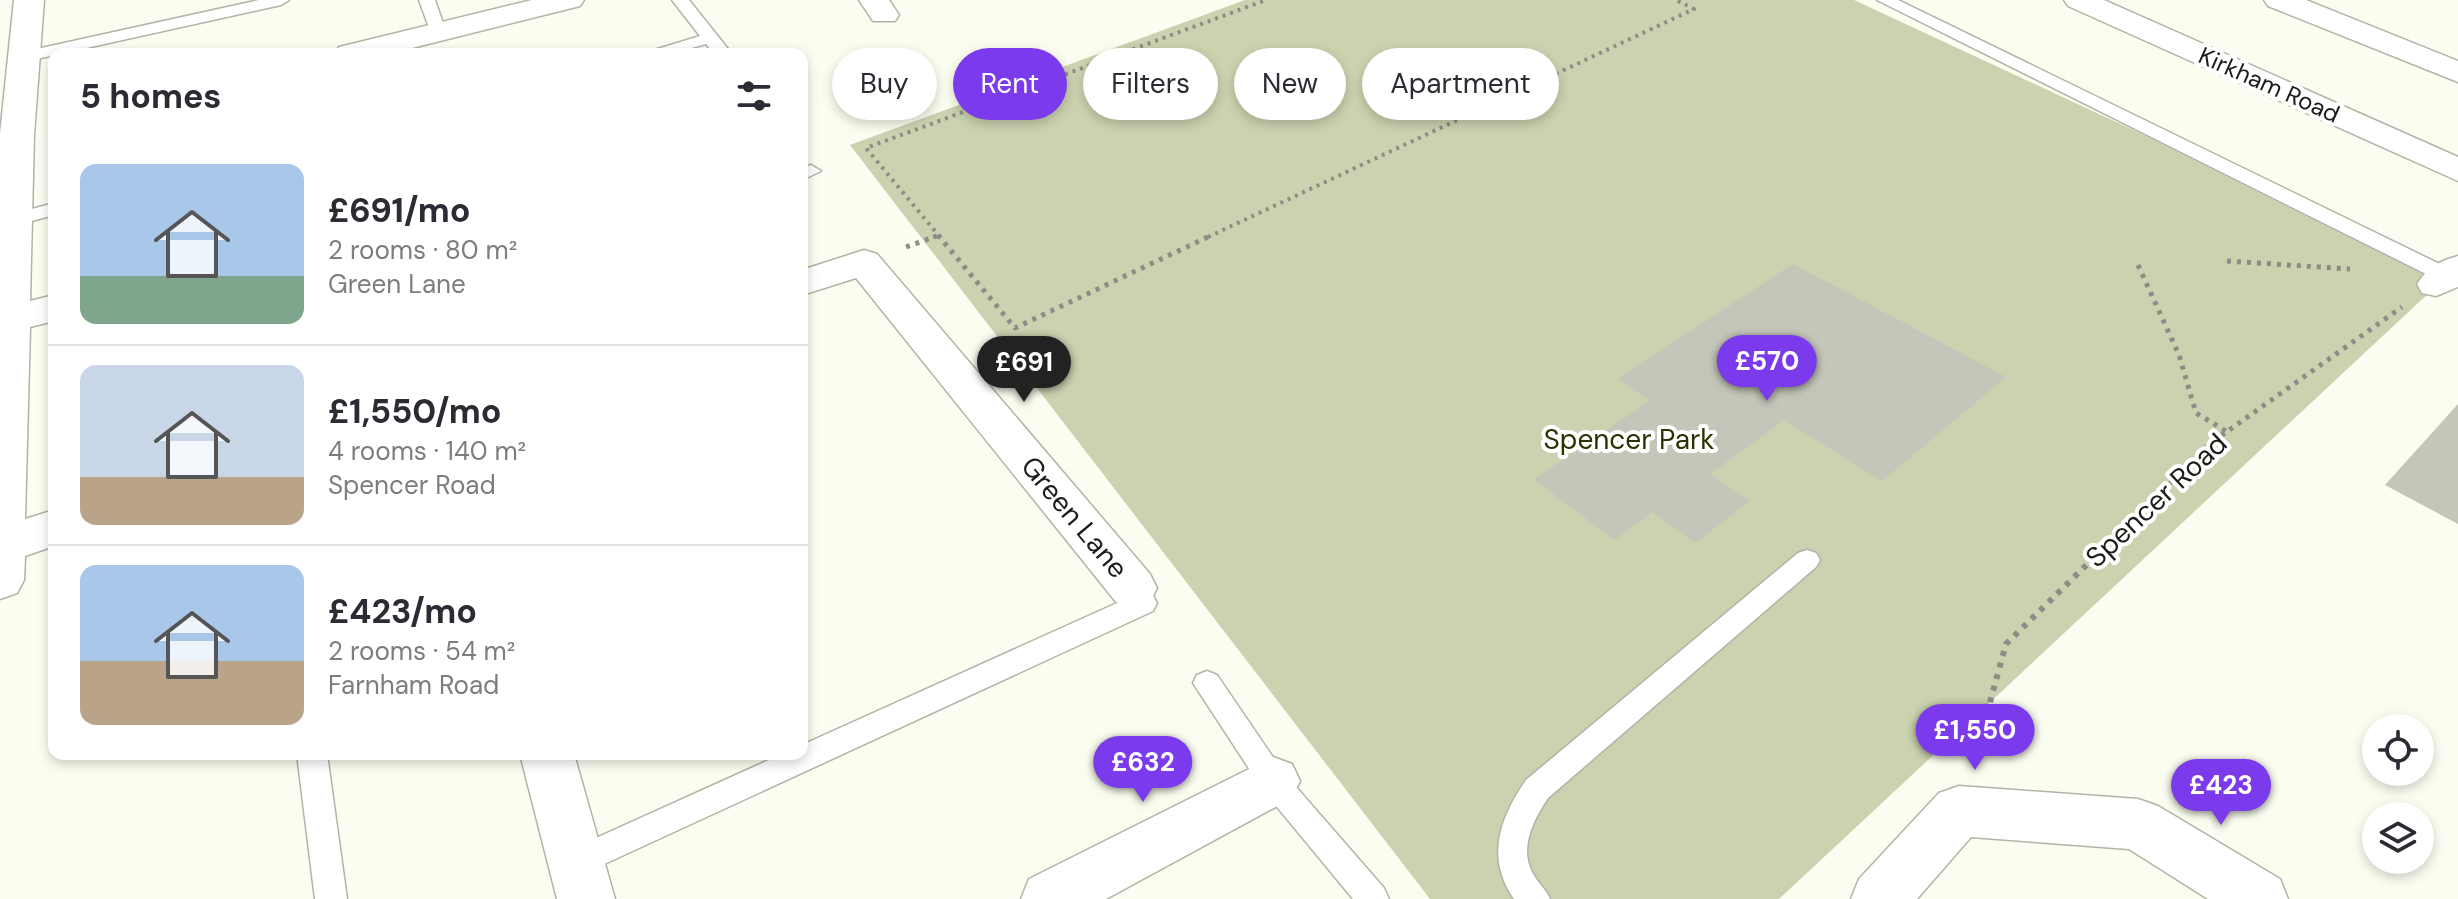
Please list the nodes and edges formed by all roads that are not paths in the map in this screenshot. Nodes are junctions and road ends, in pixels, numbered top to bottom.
1 (281, 0) edge
2 (427, 0) edge
3 (569, 0) edge
4 (680, 0) edge
5 (1885, 0) edge
6 (2079, 0) edge
7 (2279, 0) edge
8 (37, 2) edge
9 (438, 32) junction
10 (711, 38) junction
11 (64, 48) edge
12 (374, 48) edge
13 (673, 48) edge
14 (718, 48) edge
15 (48, 51) edge
16 (23, 57) junction
17 (2458, 72) edge
18 (48, 127) edge
19 (17, 135) junction
20 (2458, 170) edge
21 (48, 211) edge
22 (13, 220) junction
23 (2447, 276) edge
24 (808, 281) edge
25 (48, 310) edge
26 (8, 320) junction
27 (1, 452) edge
28 (48, 532) edge
29 (1807, 560) dead end
30 (2, 562) edge
31 (1133, 588) joint
32 (1207, 683) dead end
33 (313, 760) edge
34 (549, 760) edge
35 (1273, 781) junction
36 (581, 881) edge
37 (331, 899) edge
38 (1050, 899) edge
39 (1373, 899) edge
40 (1534, 899) edge
41 (1880, 899) edge
42 (2259, 899) edge

1 - 11 lane
2 - 9 lane
3 - 9 street
4 - 10 lane
5 - 23 lane
6 - 20 street, Kirkham Road
7 - 17 street
8 - 16 street
9 - 12 street
10 - 13 lane
10 - 14 lane
15 - 16 lane
16 - 19 street
18 - 19 street
19 - 22 street
21 - 22 lane
22 - 26 street
24 - 31 street, Green Lane
25 - 26 street
26 - 27 street
27 - 30 street
28 - 30 street
29 - 40 lane
31 - 36 lane
32 - 35 lane
33 - 37 lane
34 - 36 street
35 - 38 street
35 - 39 lane
41 - 42 street

